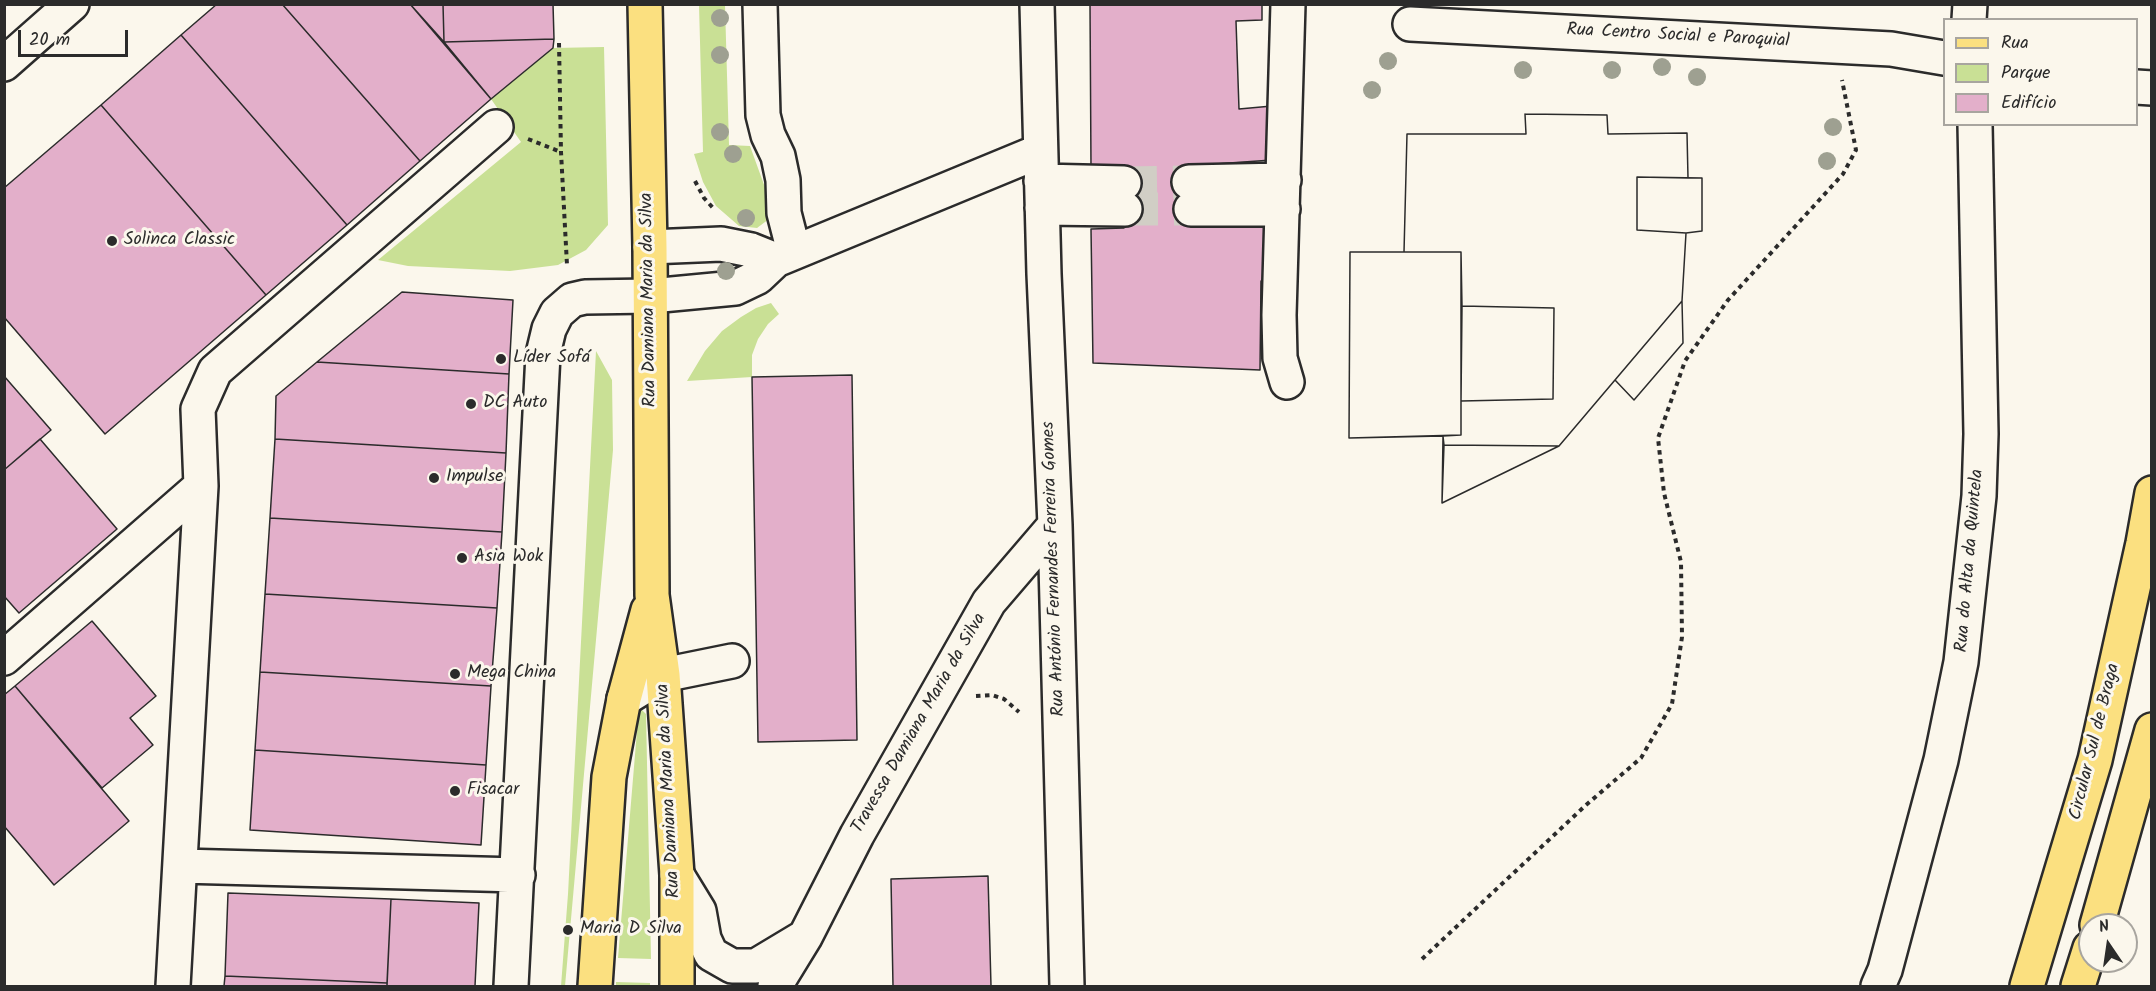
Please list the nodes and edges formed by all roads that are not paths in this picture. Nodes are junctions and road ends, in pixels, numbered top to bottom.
1 (72, 4) edge
2 (645, 4) edge
3 (760, 4) edge
4 (1037, 4) edge
5 (1288, 4) edge
6 (1410, 24) dead end
7 (1943, 58) edge
8 (4, 64) edge
9 (1975, 126) edge
10 (496, 127) dead end
11 (1041, 180) junction
12 (1283, 195) junction
13 (1124, 196) tunnel mouth
14 (1190, 196) tunnel mouth
15 (650, 247) junction
16 (785, 256) junction
17 (651, 296) junction
18 (1287, 382) dead end
19 (201, 486) junction
20 (2151, 494) edge
21 (1055, 525) junction
22 (652, 596) junction
23 (4, 658) edge
24 (732, 661) dead end
25 (663, 675) junction
26 (624, 699) junction
27 (2151, 730) edge
28 (181, 866) junction
29 (518, 875) junction
30 (677, 875) junction
31 (2100, 913) edge
32 (805, 937) junction
33 (172, 987) edge
34 (511, 987) edge
35 (595, 987) edge
36 (677, 987) edge
37 (776, 987) edge
38 (1067, 987) edge
39 (1878, 987) edge
40 (2027, 987) edge

1 - 8 street
2 - 15 main road, Rua Damiana Maria da Silva
3 - 16 street
4 - 11 street, Rua António Fernandes Ferreira Gomes
5 - 12 street
6 - 7 street, Rua Centro Social e Paroquial
9 - 39 street, Rua do Alta da Quintela
10 - 19 street
11 - 13 street
11 - 16 street
11 - 21 street, Rua António Fernandes Ferreira Gomes
12 - 14 street
12 - 18 street
15 - 16 street
15 - 17 main road, Rua Damiana Maria da Silva
16 - 17 street
17 - 22 main road, Rua Damiana Maria da Silva
17 - 29 street
19 - 23 street
19 - 28 street
20 - 40 main road, Circular Sul de Braga
21 - 32 street, Travessa Damiana Maria da Silva
21 - 38 street, Rua António Fernandes Ferreira Gomes
22 - 25 main road, Rua Damiana Maria da Silva
22 - 26 main road, Rua Damiana Maria da Silva
24 - 25 street
25 - 26 street
25 - 30 main road, Rua Damiana Maria da Silva
26 - 35 main road, Rua Damiana Maria da Silva
27 - 31 main road
28 - 29 street
28 - 33 street
29 - 34 street
30 - 32 street
30 - 36 main road, Rua Damiana Maria da Silva
32 - 37 street, Travessa Damiana Maria da Silva

